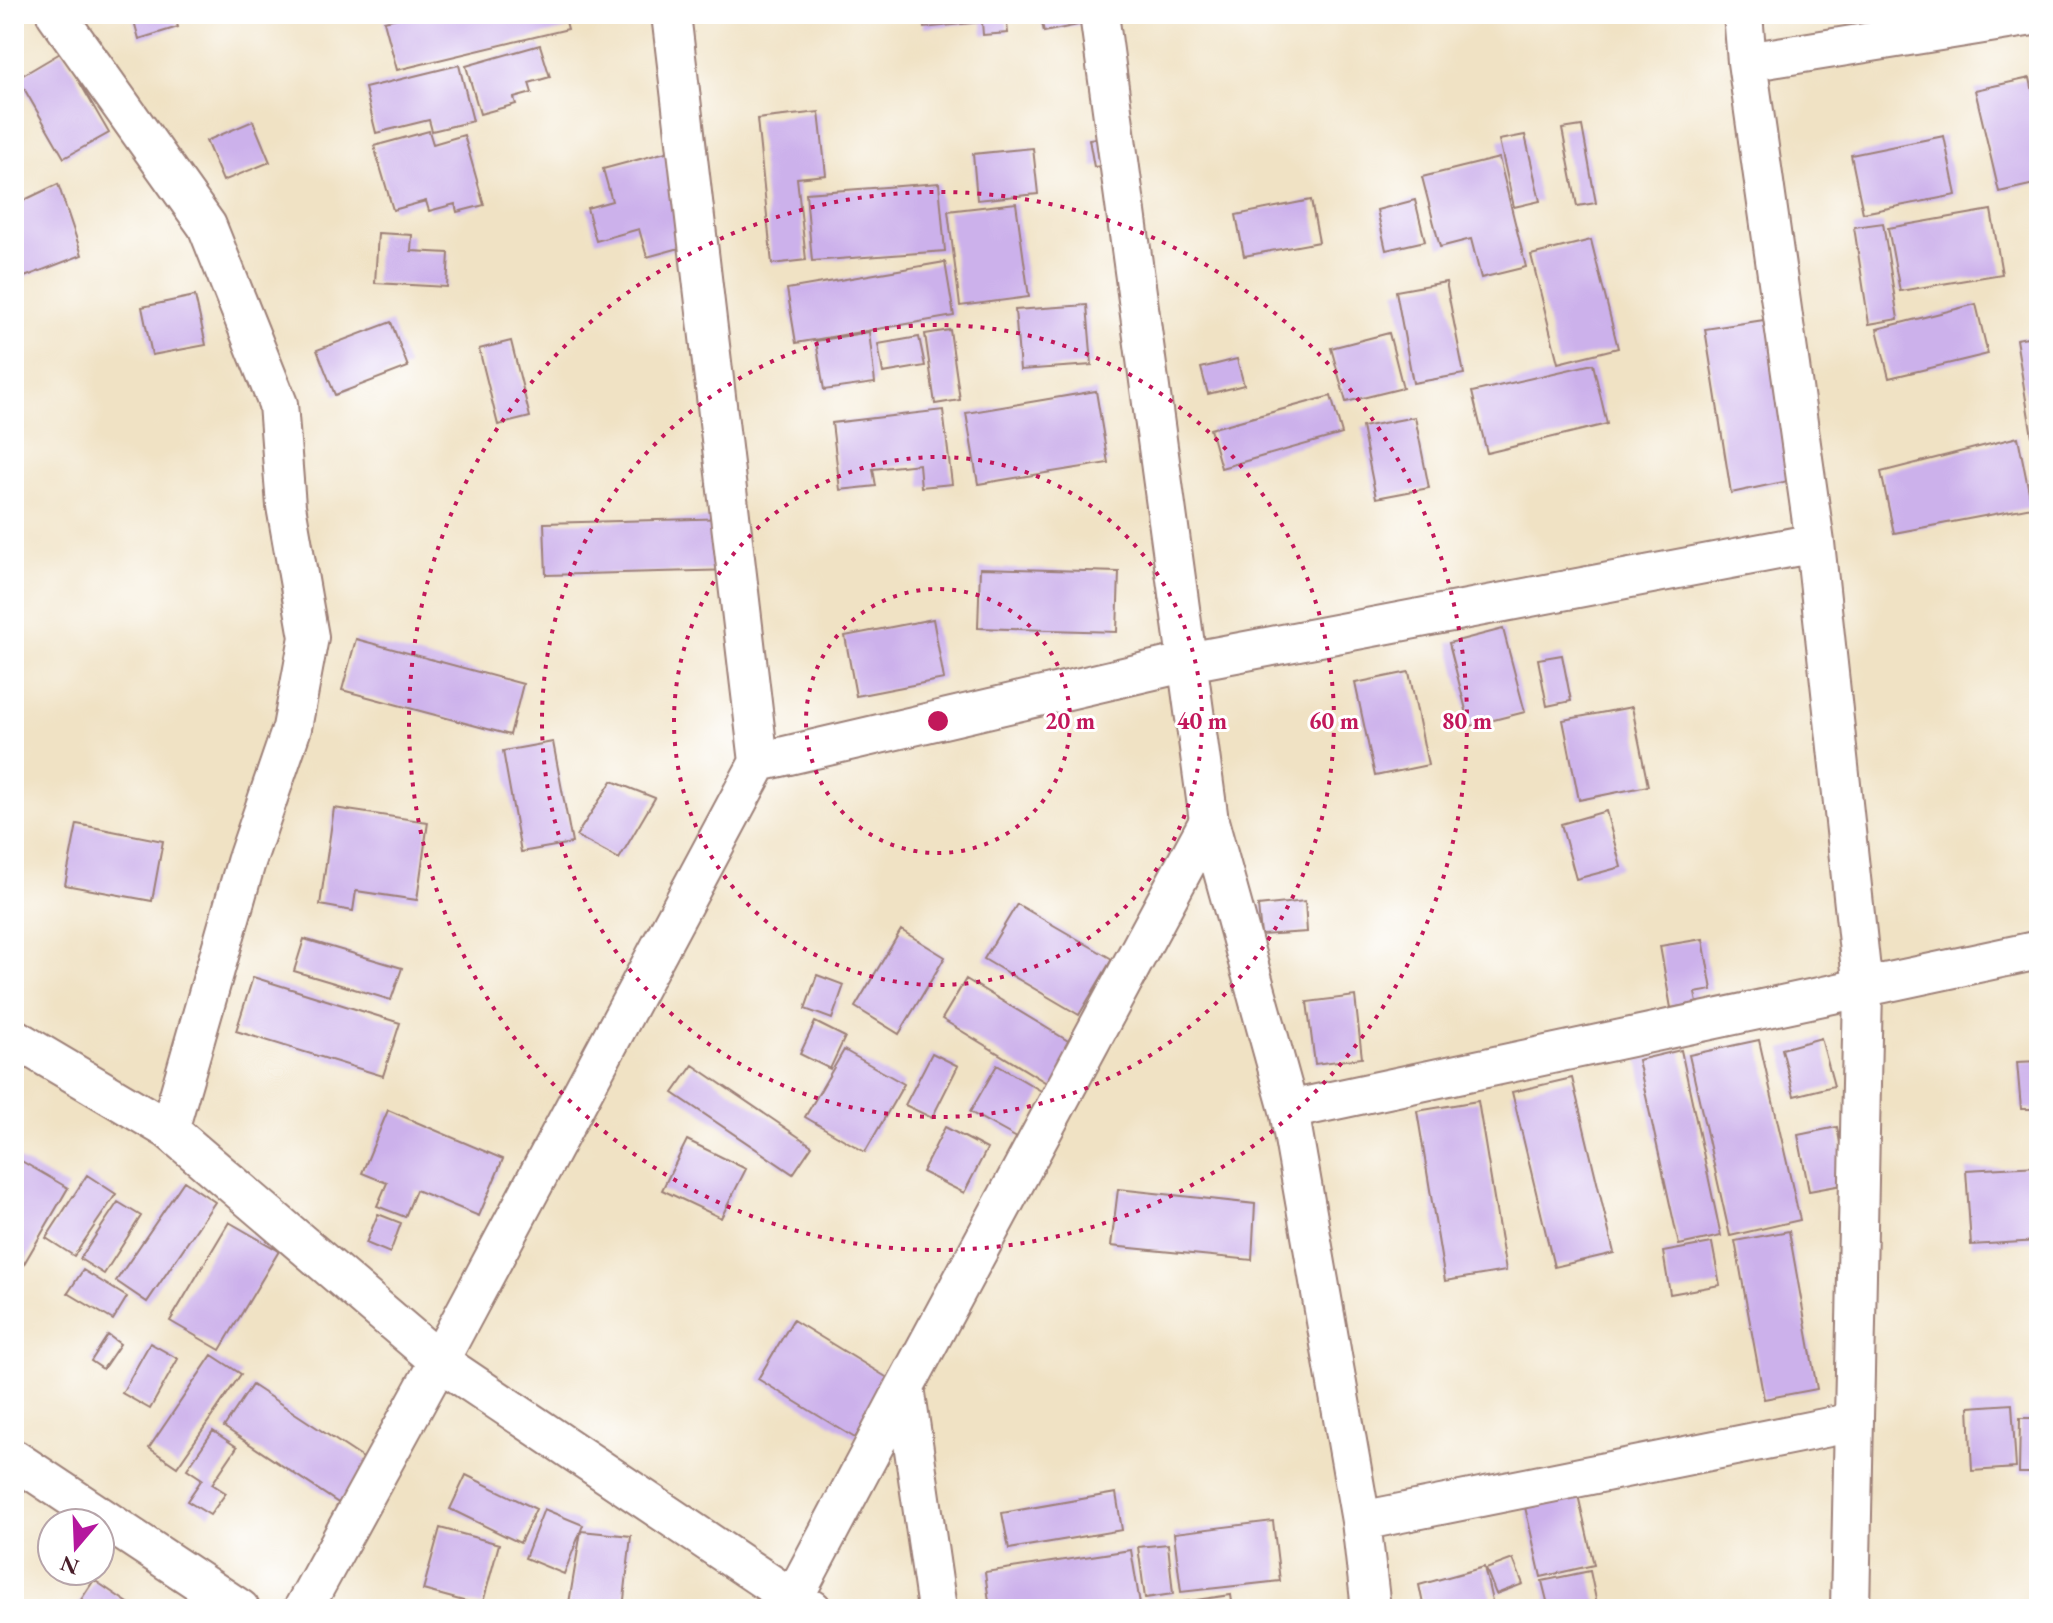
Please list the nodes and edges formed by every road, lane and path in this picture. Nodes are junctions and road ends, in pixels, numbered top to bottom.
1 (56, 14) edge
2 (671, 14) edge
3 (1099, 14) edge
4 (1743, 14) edge
5 (2039, 15) edge
6 (1747, 62) junction
7 (1815, 543) junction
8 (1188, 662) junction
9 (759, 762) junction
10 (1209, 821) junction
11 (2039, 950) edge
12 (1863, 989) junction
13 (14, 1038) edge
14 (1289, 1110) junction
15 (169, 1130) junction
16 (439, 1361) junction
17 (905, 1387) junction
18 (1854, 1422) junction
19 (14, 1459) edge
20 (1361, 1521) junction
21 (797, 1606) edge
22 (240, 1609) edge
23 (303, 1609) edge
24 (937, 1609) edge
25 (1371, 1609) edge
26 (1850, 1609) edge

1 - 15 street
2 - 9 street
3 - 8 street
4 - 6 street
5 - 6 street
6 - 7 street
7 - 8 street
7 - 12 street
8 - 9 street
8 - 10 street
9 - 16 street
10 - 14 street
10 - 17 street
11 - 12 street
12 - 14 street
12 - 18 street
13 - 15 street
14 - 20 street
15 - 16 street
16 - 21 street
16 - 23 street
17 - 21 street
17 - 24 street
18 - 20 street
18 - 26 street
19 - 22 street
20 - 25 street

